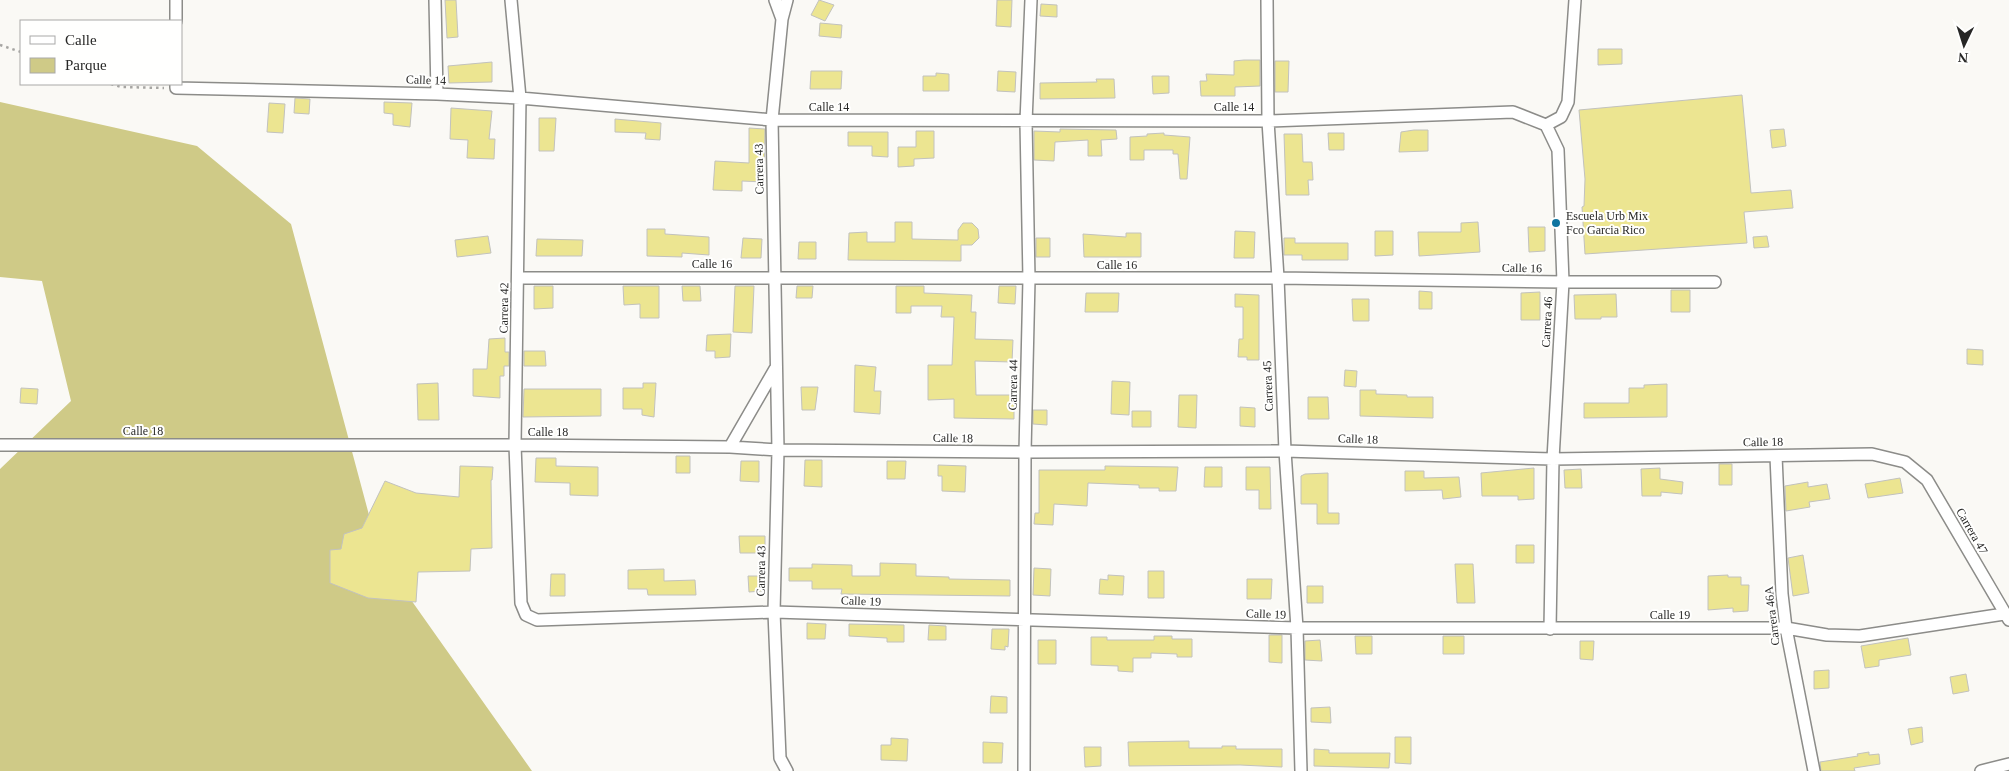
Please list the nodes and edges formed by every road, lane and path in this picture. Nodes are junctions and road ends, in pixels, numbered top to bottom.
1 (176, 0) edge
2 (435, 0) edge
3 (511, 0) edge
4 (775, 0) edge
5 (787, 0) edge
6 (1031, 0) edge
7 (1267, 0) edge
8 (1575, 0) edge
9 (782, 19) junction
10 (176, 20) edge
11 (0, 45) edge
12 (20, 52) edge
13 (114, 85) edge
14 (176, 86) edge
15 (436, 94) junction
16 (520, 98) junction
17 (772, 120) junction
18 (1268, 121) junction
19 (1026, 122) junction
20 (1546, 125) junction
21 (518, 278) junction
22 (774, 278) junction
23 (1278, 278) junction
24 (1029, 279) junction
25 (1563, 282) junction
26 (1715, 282) dead end
27 (775, 369) junction
28 (0, 445) edge
29 (515, 445) junction
30 (730, 447) junction
31 (778, 450) junction
32 (1284, 451) junction
33 (1026, 452) junction
34 (1776, 456) junction
35 (1553, 459) junction
36 (1905, 462) joint
37 (774, 612) junction
38 (526, 615) joint
39 (2007, 617) edge
40 (1026, 620) junction
41 (1297, 628) junction
42 (1786, 628) junction
43 (1550, 629) junction
44 (2009, 764) edge
45 (787, 771) edge
46 (1024, 771) edge
47 (1301, 771) edge
48 (1814, 771) edge
49 (1981, 771) edge

1 - 10 street
2 - 15 street
3 - 16 street, Carrera 42
4 - 9 street, Carrera 43
5 - 9 street
6 - 19 street, Carrera 44
7 - 18 street, Carrera 45
8 - 20 street
9 - 17 street, Carrera 43
11 - 12 path
13 - 14 path
14 - 15 street, Calle 14
15 - 16 street, Calle 14
16 - 17 street, Calle 14
16 - 21 street, Carrera 42
17 - 19 street, Calle 14
17 - 22 street, Carrera 43
18 - 19 street, Calle 14
18 - 20 street, Calle 14
18 - 23 street, Carrera 45
19 - 24 street, Carrera 44
20 - 25 street, Carrera 46
21 - 22 street, Calle 16
21 - 29 street, Carrera 42
22 - 24 street, Calle 16
22 - 27 street, Carrera 43
23 - 24 street, Calle 16
23 - 25 street, Calle 16
23 - 32 street, Carrera 45
24 - 33 street, Carrera 44
25 - 26 street, Calle 16
25 - 35 street, Carrera 46
27 - 30 street
27 - 31 street, Carrera 43
28 - 29 street, Calle 18
29 - 30 street, Calle 18
29 - 38 street, Carrera 42
30 - 31 street, Calle 18
31 - 33 street, Calle 18
31 - 37 street, Carrera 43
32 - 33 street, Calle 18
32 - 35 street, Calle 18
32 - 41 street, Carrera 45
33 - 40 street, Carrera 44
34 - 35 street, Calle 18
34 - 36 street, Calle 18
34 - 42 street, Carrera 46A
35 - 43 street, Carrera 46
36 - 39 street, Carrera 47
37 - 38 street, Calle 19
37 - 40 street, Calle 19
37 - 45 street, Carrera 43
39 - 42 street, Calle 19
40 - 41 street, Calle 19
40 - 46 street, Carrera 44
41 - 43 street, Calle 19
41 - 47 street, Carrera 45
42 - 43 street, Calle 19
42 - 48 street, Carrera 46A
44 - 49 street

